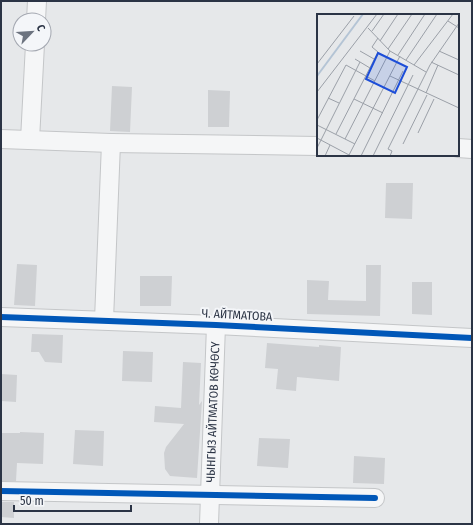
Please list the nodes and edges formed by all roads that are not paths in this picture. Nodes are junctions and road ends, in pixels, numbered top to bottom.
1 (37, 1) edge
2 (36, 12) edge
3 (35, 52) edge
4 (1, 139) edge
5 (30, 140) junction
6 (111, 143) junction
7 (317, 146) edge
8 (459, 148) edge
9 (472, 149) edge
10 (1, 317) edge
11 (104, 320) junction
12 (216, 325) junction
13 (472, 338) edge
14 (1, 491) edge
15 (210, 494) junction
16 (375, 498) dead end
17 (209, 524) edge

1 - 2 street
3 - 5 street
4 - 5 street
5 - 6 street
6 - 7 street
6 - 11 street
8 - 9 street
10 - 11 street, Ч. АЙТМАТОВА
11 - 12 street, Ч. АЙТМАТОВА
12 - 13 street, Ч. АЙТМАТОВА
12 - 15 street, ЧЫНГЫЗ АЙТМАТОВ КӨЧӨСҮ
14 - 15 street
15 - 16 street
15 - 17 street, ЧЫНГЫЗ АЙТМАТОВ КӨЧӨСҮ

